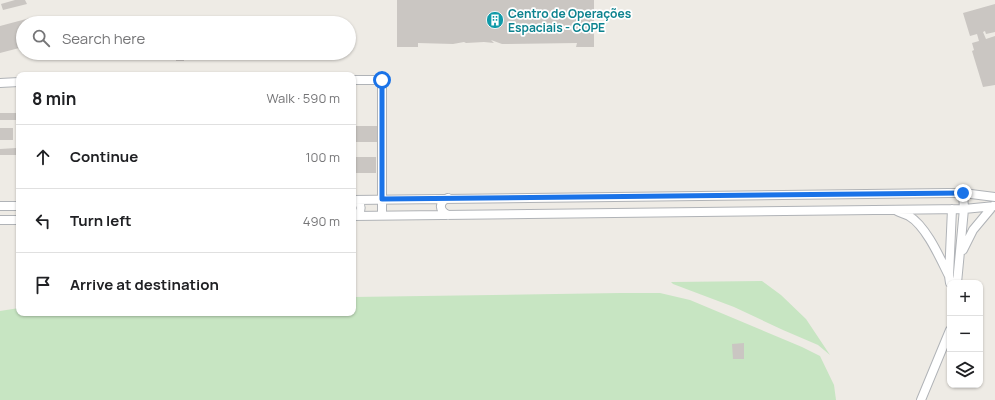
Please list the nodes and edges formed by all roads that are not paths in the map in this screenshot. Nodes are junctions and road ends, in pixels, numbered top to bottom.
1 (356, 80) edge
2 (16, 82) edge
3 (0, 83) edge
4 (963, 193) junction
5 (995, 197) edge
6 (448, 198) junction
7 (382, 199) junction
8 (356, 200) edge
9 (356, 201) edge
10 (0, 206) edge
11 (16, 206) edge
12 (994, 206) edge
13 (952, 208) junction
14 (964, 209) junction
15 (892, 210) junction
16 (356, 215) edge
17 (448, 215) junction
18 (356, 216) edge
19 (382, 216) junction
20 (0, 220) edge
21 (16, 220) edge
22 (961, 254) junction
23 (950, 279) edge
24 (957, 280) edge
25 (947, 337) edge
26 (921, 400) edge

1 - 7 street
2 - 3 street
4 - 5 street
4 - 6 street
4 - 14 street
6 - 7 street
6 - 17 street
7 - 8 street
7 - 19 street
9 - 16 street
10 - 11 street
12 - 14 street
12 - 22 street
13 - 14 street
13 - 15 street
13 - 23 street
14 - 22 street
15 - 17 street
15 - 23 street
17 - 19 street
18 - 19 street
20 - 21 street
22 - 24 street
25 - 26 street

